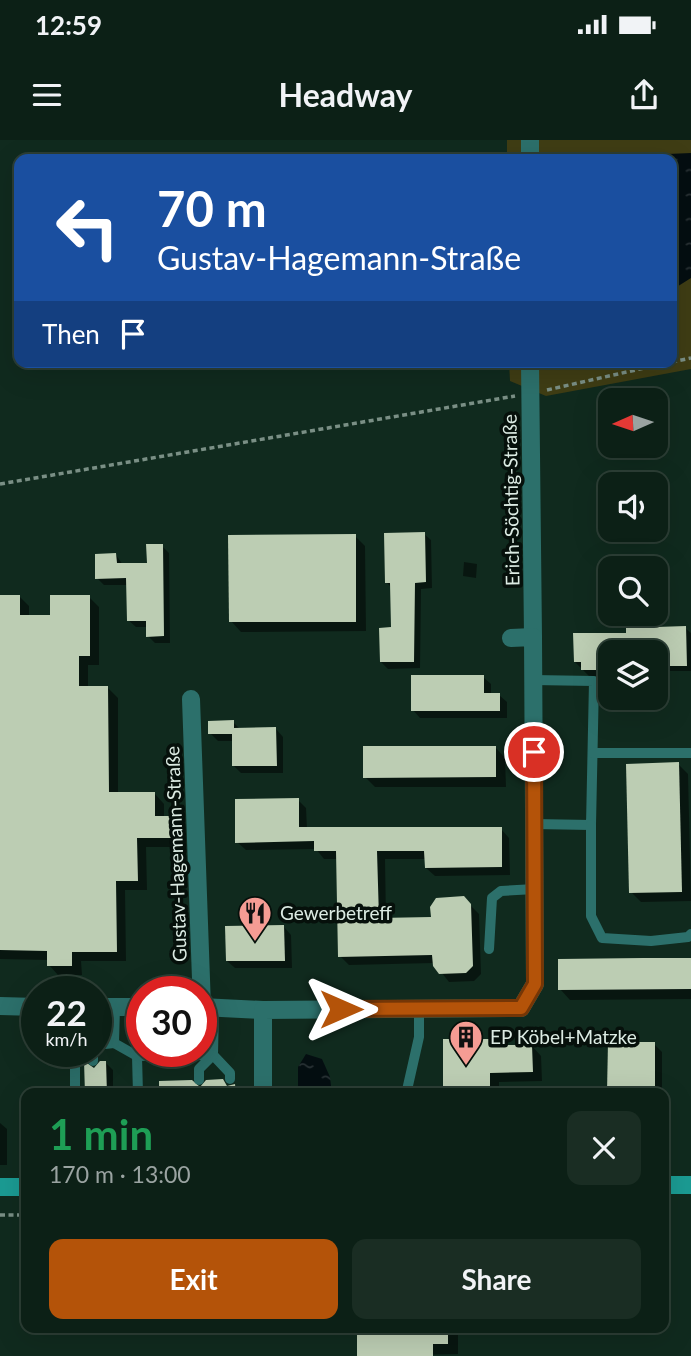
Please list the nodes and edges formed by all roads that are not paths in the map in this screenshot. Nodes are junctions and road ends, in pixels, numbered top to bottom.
1 (530, 368) edge
2 (533, 637) junction
3 (511, 638) dead end
4 (533, 680) junction
5 (191, 699) dead end
6 (593, 753) junction
7 (691, 753) edge
8 (534, 824) junction
9 (591, 824) junction
10 (534, 889) junction
11 (691, 934) edge
12 (489, 949) dead end
13 (204, 976) edge
14 (0, 1006) edge
15 (21, 1006) edge
16 (217, 1008) edge
17 (419, 1008) junction
18 (263, 1010) junction
19 (112, 1035) edge
20 (114, 1043) joint
21 (126, 1050) edge
22 (217, 1060) edge
23 (75, 1067) edge
24 (137, 1067) edge
25 (201, 1067) edge
26 (230, 1079) dead end
27 (199, 1080) dead end
28 (75, 1088) edge
29 (138, 1088) edge
30 (263, 1088) edge
31 (407, 1088) edge
32 (669, 1185) edge
33 (691, 1185) edge
34 (0, 1186) edge
35 (21, 1186) edge

1 - 2 street, Erich-Söchtig-Straße
2 - 3 street
2 - 4 street
4 - 6 lane
4 - 8 street
5 - 13 street, Gustav-Hagemann-Straße
6 - 7 lane
6 - 9 lane
8 - 9 lane
8 - 10 street
9 - 11 lane
10 - 12 lane
10 - 17 street
14 - 15 street
16 - 18 street
17 - 18 street
17 - 31 lane
18 - 30 street
19 - 20 lane
20 - 21 lane
22 - 26 lane
23 - 28 lane
24 - 29 lane
25 - 27 lane
32 - 33 main road
34 - 35 main road

